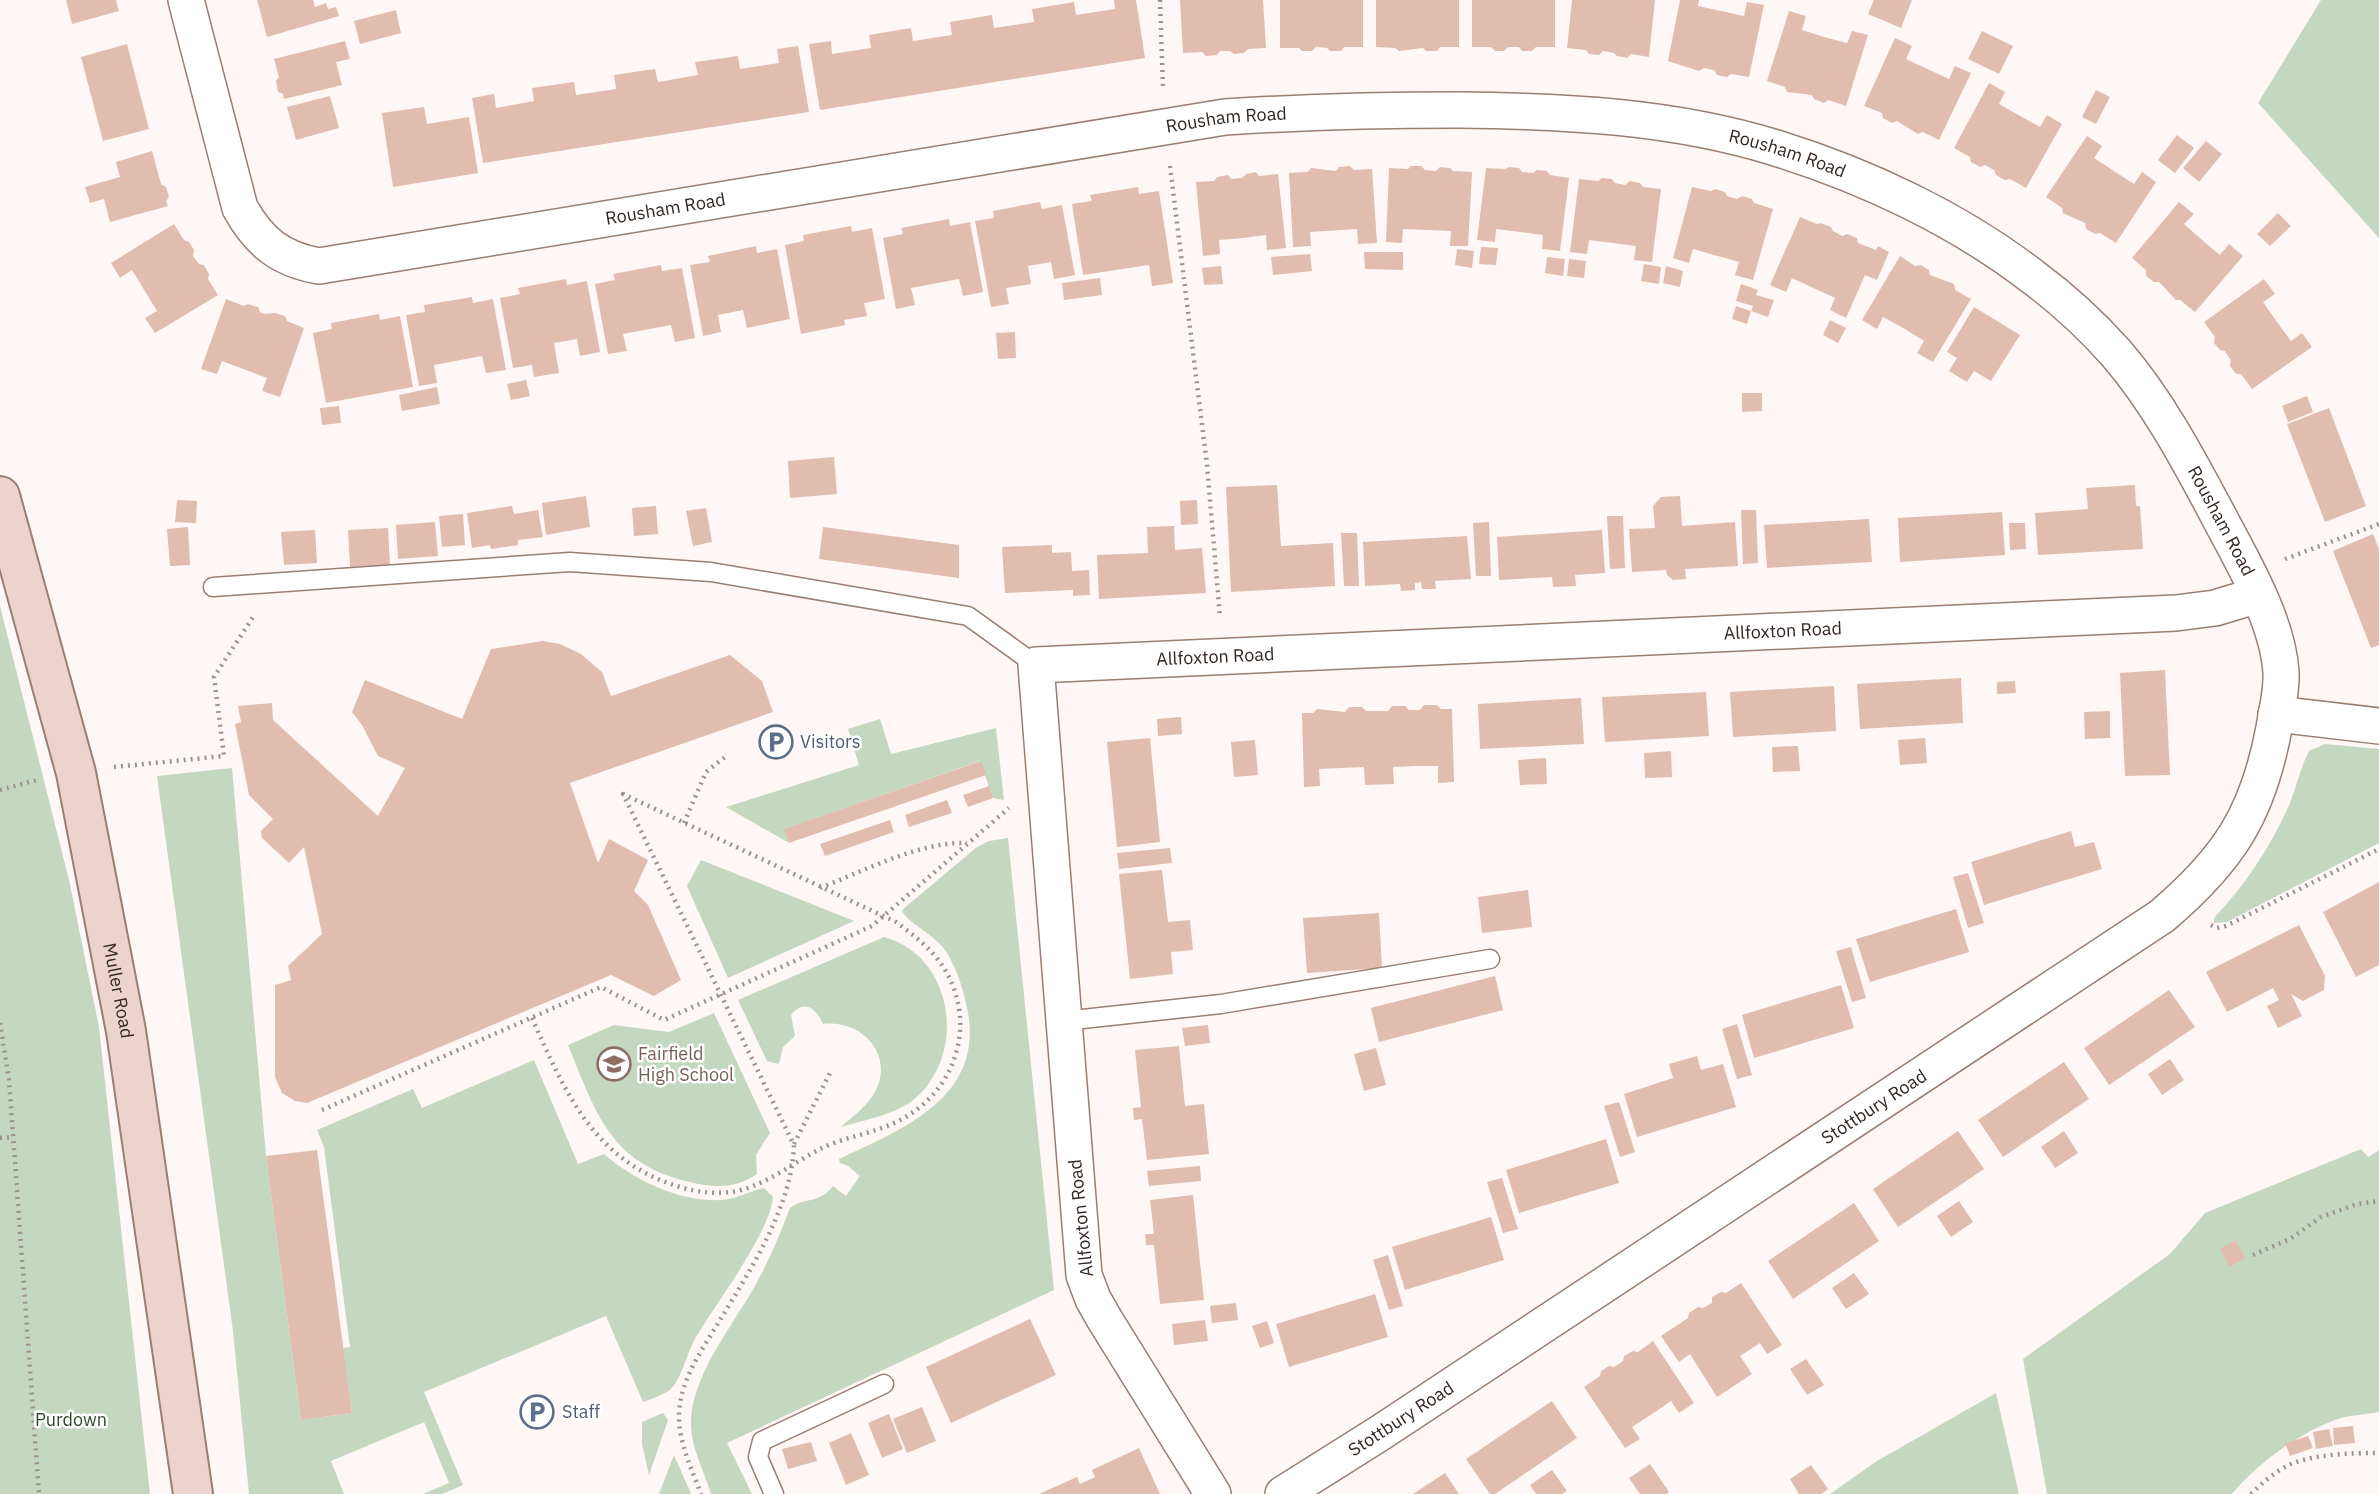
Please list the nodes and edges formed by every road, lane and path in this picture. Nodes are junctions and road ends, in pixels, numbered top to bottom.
1 (186, 0) edge
2 (1160, 0) edge
3 (1163, 96) dead end
4 (1169, 156) dead end
5 (0, 496) edge
6 (2379, 524) edge
7 (2278, 561) dead end
8 (213, 587) dead end
9 (2258, 595) junction
10 (267, 616) dead end
11 (1220, 618) dead end
12 (1036, 665) junction
13 (2276, 714) junction
14 (2379, 726) edge
15 (725, 757) dead end
16 (135, 764) dead end
17 (42, 779) dead end
18 (0, 790) edge
19 (1015, 803) dead end
20 (684, 823) junction
21 (967, 843) junction
22 (2379, 849) edge
23 (820, 888) junction
24 (884, 917) junction
25 (2203, 920) dead end
26 (1490, 959) dead end
27 (720, 994) junction
28 (532, 1018) junction
29 (1064, 1021) junction
30 (0, 1023) edge
31 (830, 1073) dead end
32 (321, 1110) dead end
33 (13, 1137) junction
34 (0, 1138) edge
35 (794, 1145) junction
36 (793, 1164) junction
37 (2379, 1201) edge
38 (2253, 1255) dead end
39 (884, 1384) dead end
40 (2379, 1453) edge
41 (39, 1494) edge
42 (193, 1494) edge
43 (701, 1494) edge
44 (774, 1494) edge
45 (1213, 1494) edge
46 (1283, 1494) edge
47 (2251, 1494) edge

1 - 9 street, Rousham Road
2 - 3 path
4 - 11 path
5 - 42 main road, Muller Road
6 - 7 path
8 - 12 lane
9 - 12 street, Allfoxton Road
9 - 13 street, Stottbury Road
10 - 16 path
12 - 29 street, Allfoxton Road
13 - 14 street
13 - 46 street, Stottbury Road
15 - 20 path
17 - 18 path
19 - 21 path
20 - 23 path
20 - 27 path
21 - 23 path
21 - 24 path
22 - 25 path
23 - 24 path
24 - 27 path
24 - 36 path
26 - 29 lane
27 - 28 path
27 - 35 path
28 - 32 path
28 - 36 path
29 - 45 street, Allfoxton Road
30 - 33 path
31 - 35 path
33 - 34 path
33 - 41 path
35 - 36 path
36 - 43 path
37 - 38 path
39 - 44 lane
40 - 47 path

